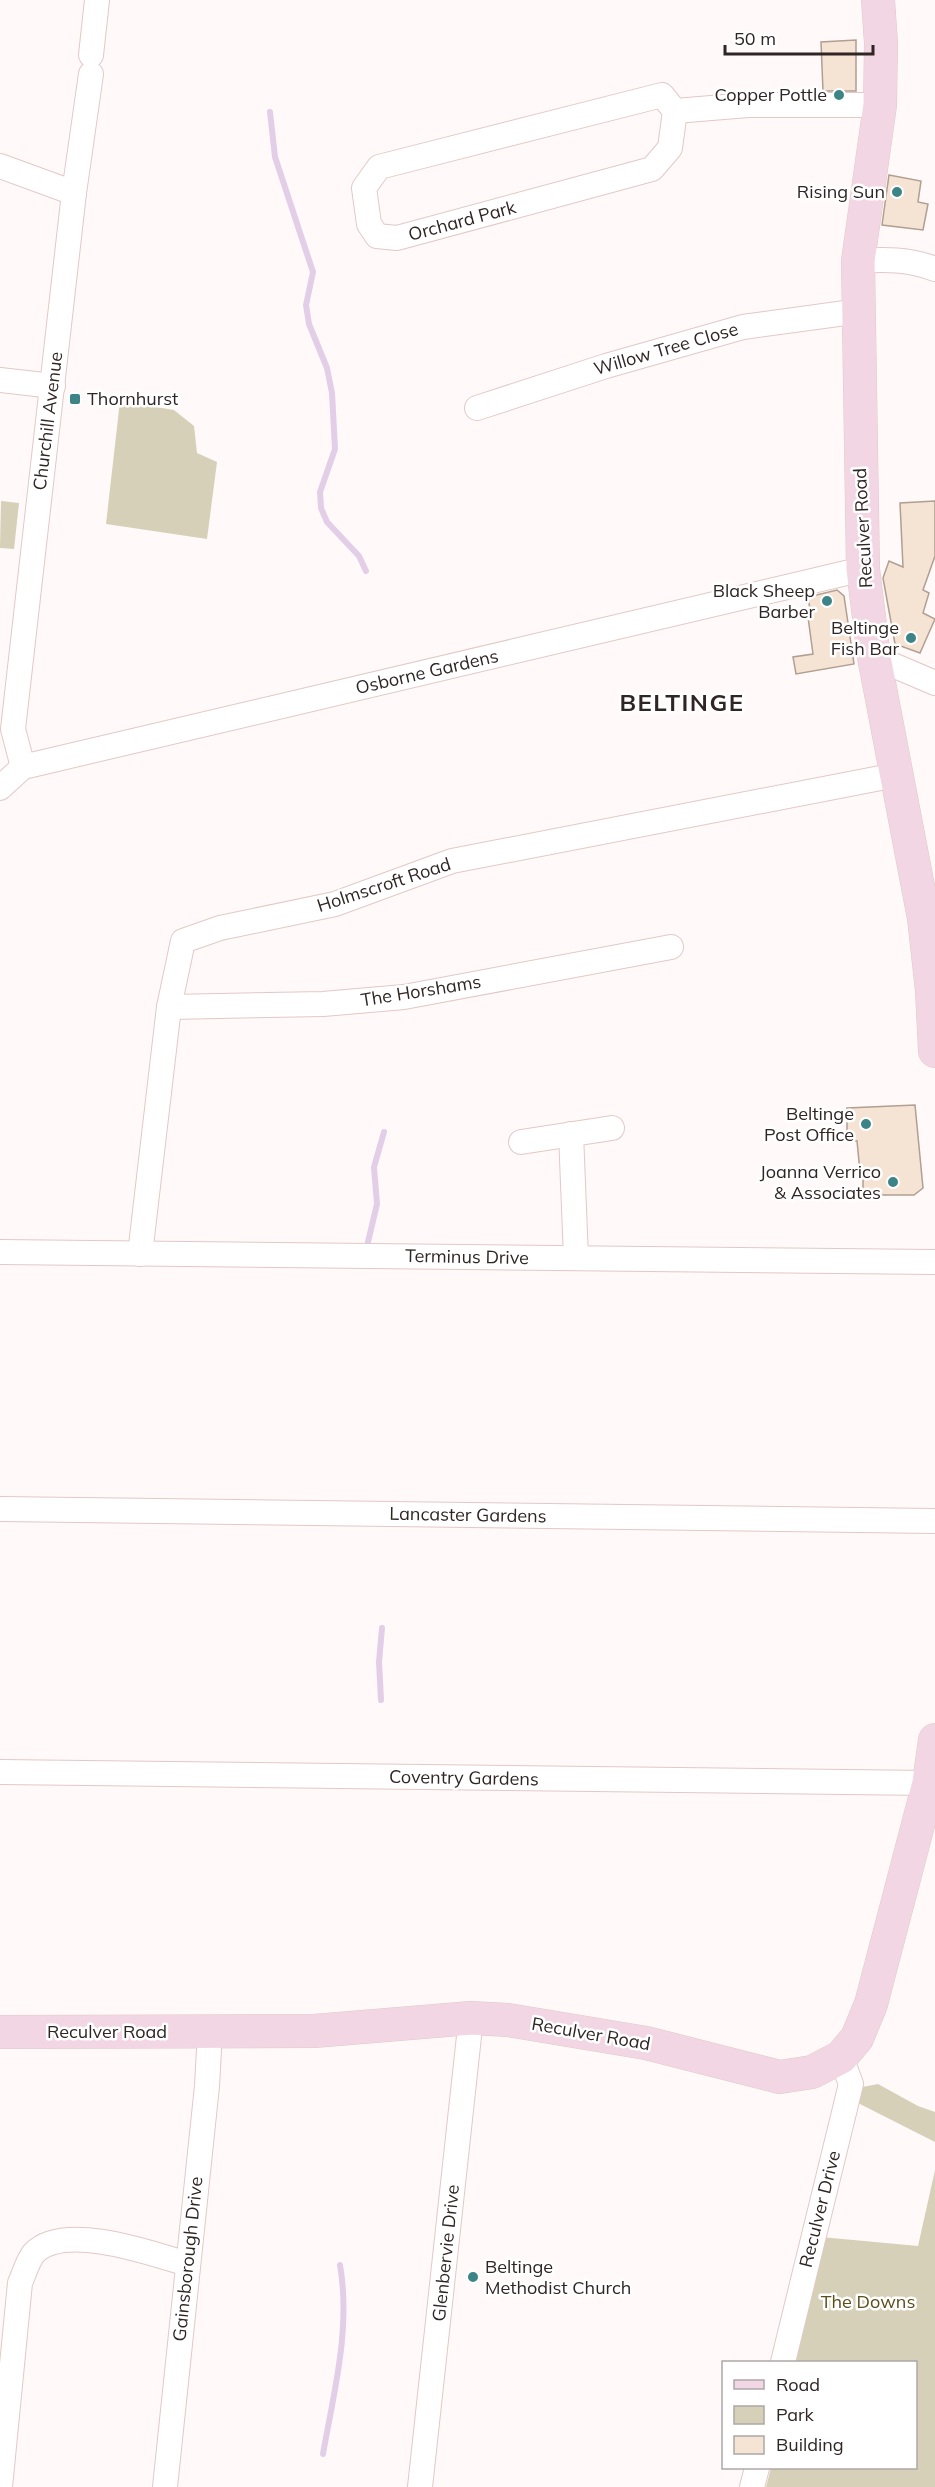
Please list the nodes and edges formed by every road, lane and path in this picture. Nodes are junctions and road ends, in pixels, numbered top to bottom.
1 (97, 0) edge
2 (878, 0) edge
3 (880, 105) junction
4 (675, 111) junction
5 (0, 166) edge
6 (74, 193) junction
7 (858, 261) junction
8 (935, 269) edge
9 (860, 311) junction
10 (0, 380) edge
11 (53, 386) junction
12 (477, 408) dead end
13 (863, 569) junction
14 (874, 657) junction
15 (935, 683) edge
16 (23, 767) junction
17 (897, 775) junction
18 (0, 788) edge
19 (930, 919) edge
20 (671, 947) dead end
21 (169, 1007) junction
22 (935, 1051) edge
23 (612, 1128) dead end
24 (571, 1134) junction
25 (521, 1142) dead end
26 (0, 1252) edge
27 (140, 1254) junction
28 (576, 1258) junction
29 (935, 1262) edge
30 (0, 1509) edge
31 (935, 1521) edge
32 (935, 1740) edge
33 (0, 1772) edge
34 (929, 1783) junction
35 (471, 2018) junction
36 (210, 2031) junction
37 (0, 2032) edge
38 (844, 2066) junction
39 (868, 2087) dead end
40 (187, 2264) junction
41 (783, 2361) edge
42 (757, 2469) edge
43 (0, 2487) edge
44 (165, 2487) edge
45 (420, 2487) edge
46 (752, 2487) edge

1 - 6 street, Churchill Avenue
2 - 3 street, Reculver Road
3 - 4 street
3 - 7 street, Reculver Road
4 - 4 street, Orchard Park
5 - 6 street
6 - 11 street, Churchill Avenue
7 - 8 street
7 - 9 street, Reculver Road
9 - 12 street, Willow Tree Close
9 - 13 street, Reculver Road
10 - 11 street
11 - 16 street, Churchill Avenue
13 - 14 street, Reculver Road
13 - 16 street, Osborne Gardens
14 - 15 street
14 - 17 street, Reculver Road
16 - 18 street, Osborne Gardens
17 - 19 street, Reculver Road
17 - 21 street, Holmscroft Road
19 - 22 street, Reculver Road
20 - 21 street, The Horshams
21 - 27 street, Holmscroft Road
23 - 24 street
24 - 25 street
24 - 28 street
26 - 27 street, Terminus Drive
27 - 28 street, Terminus Drive
28 - 29 street, Terminus Drive
30 - 31 street, Lancaster Gardens
32 - 34 street, Reculver Road
33 - 34 street, Coventry Gardens
34 - 38 street, Reculver Road
35 - 36 street, Reculver Road
35 - 38 street, Reculver Road
35 - 45 street, Glenbervie Drive
36 - 37 street, Reculver Road
36 - 40 street, Gainsborough Drive
38 - 39 street
38 - 41 street, Reculver Drive
40 - 43 street
40 - 44 street, Gainsborough Drive
42 - 46 street

